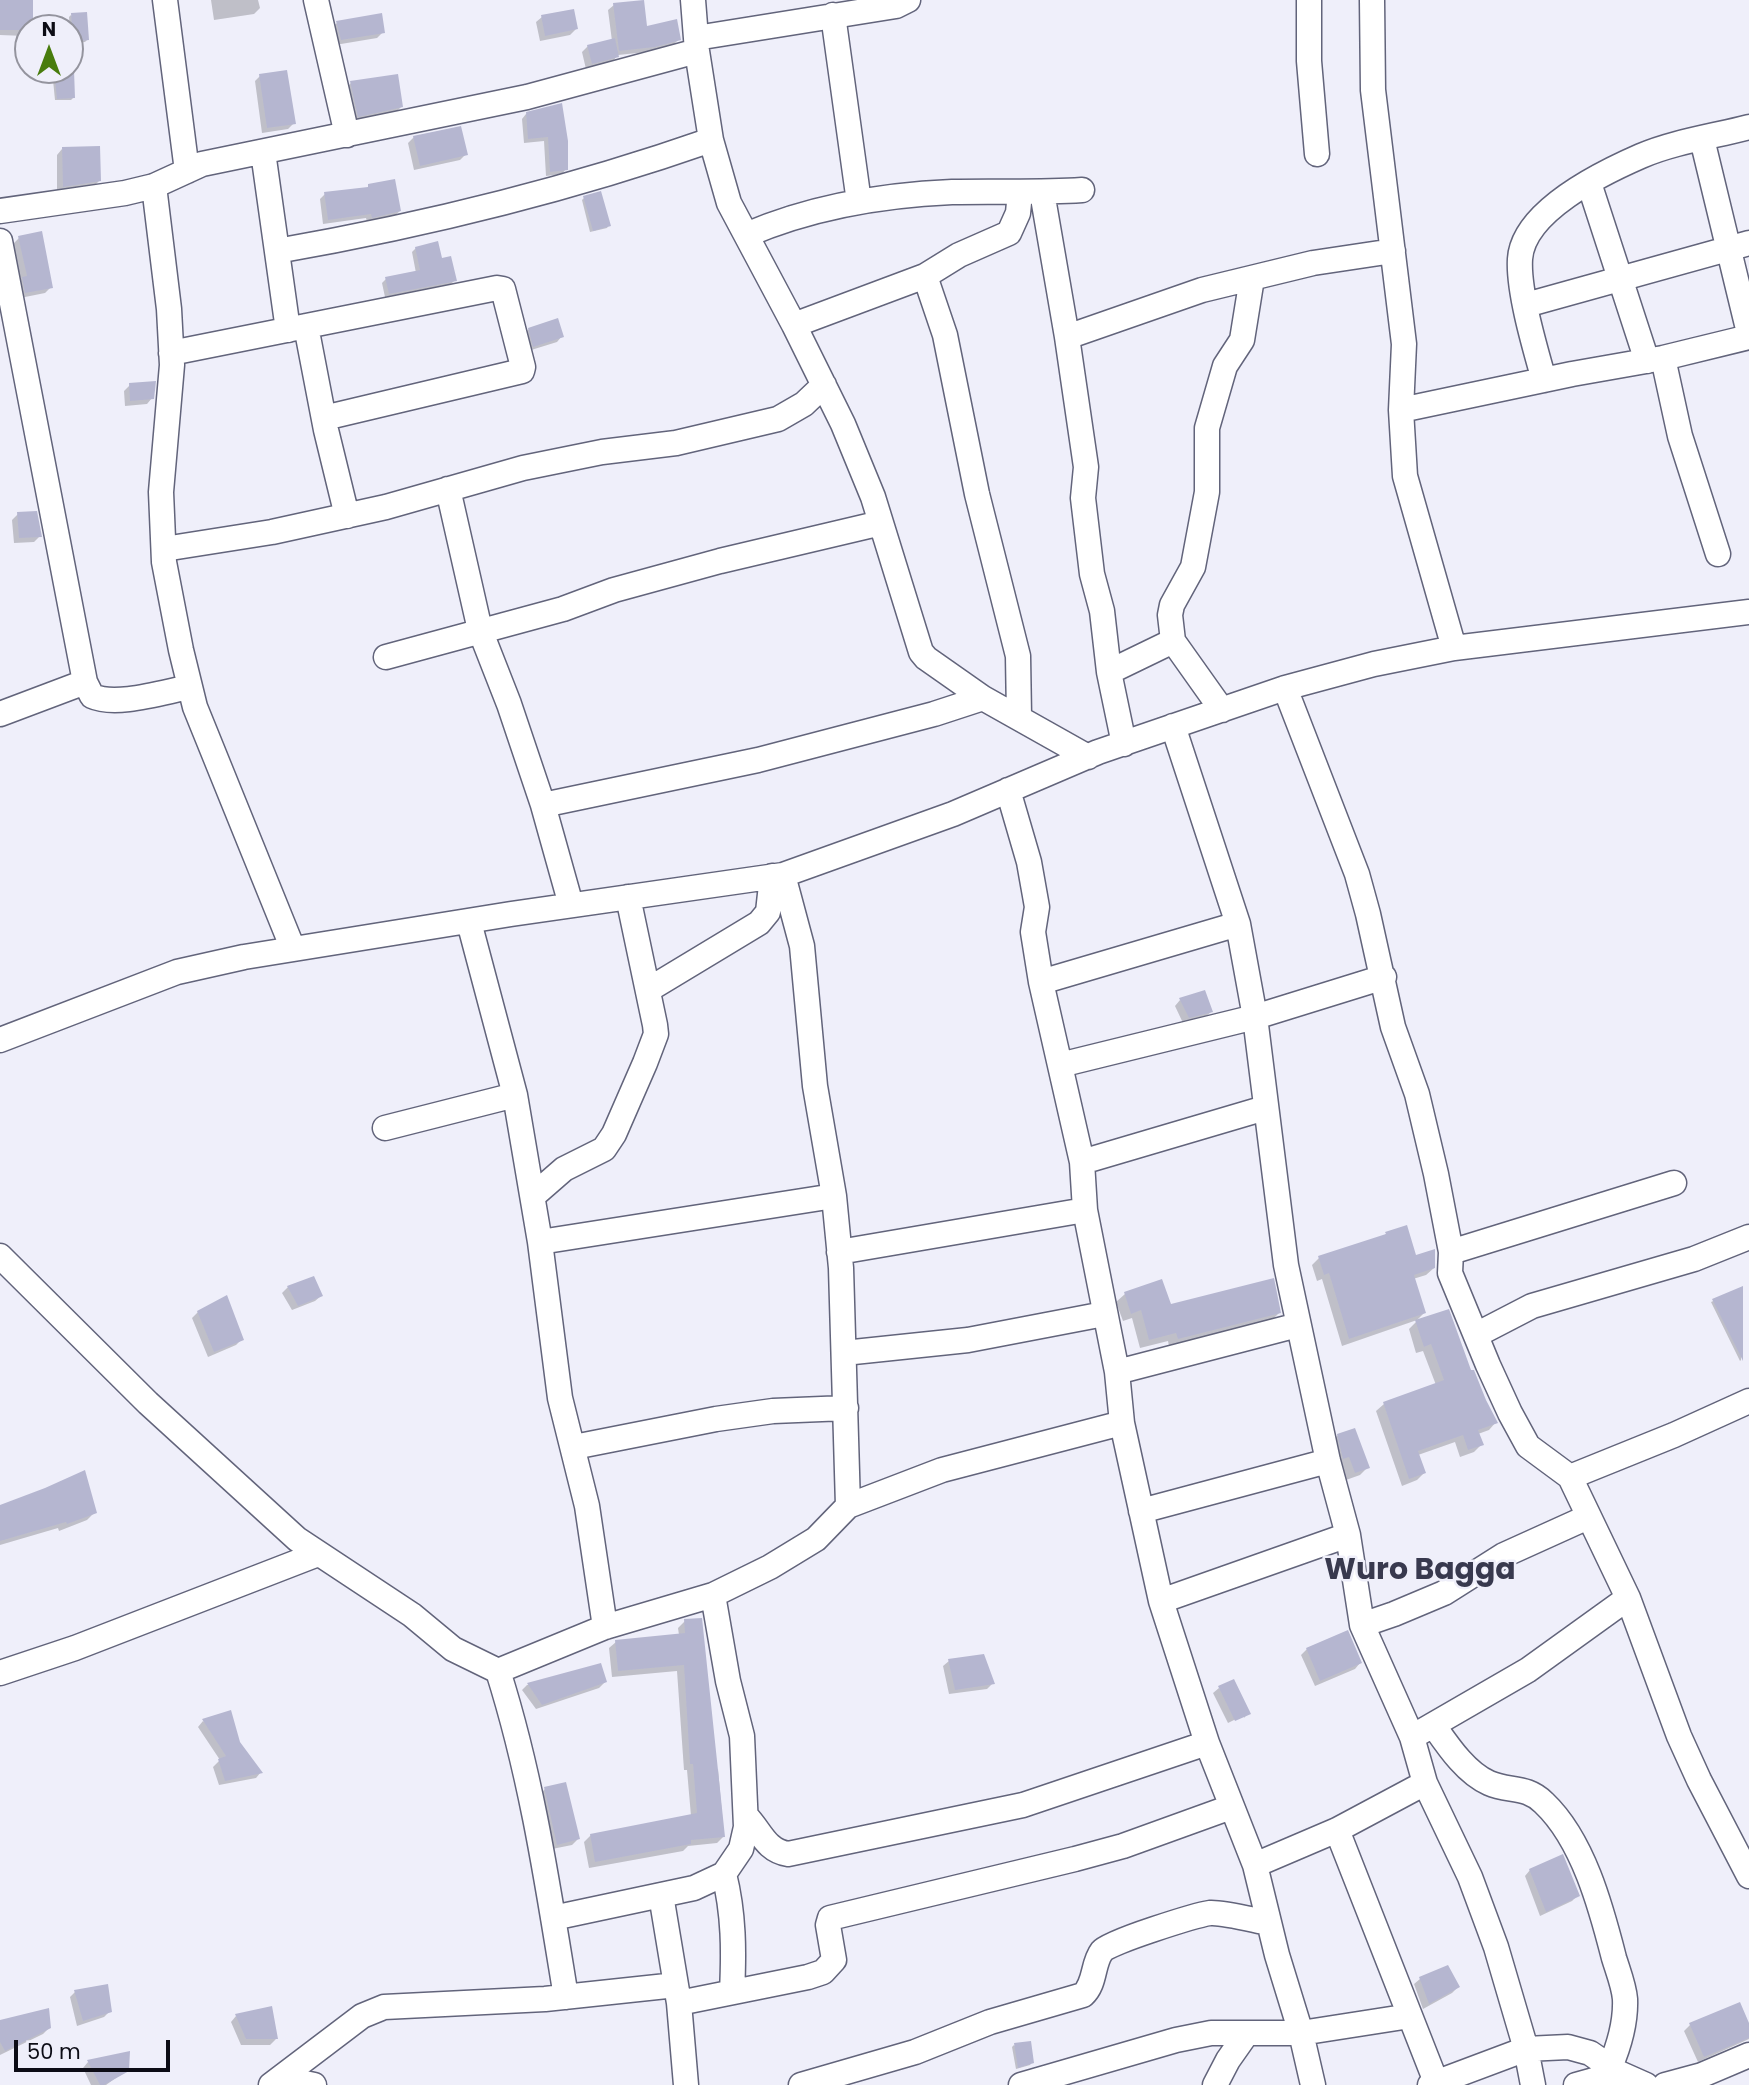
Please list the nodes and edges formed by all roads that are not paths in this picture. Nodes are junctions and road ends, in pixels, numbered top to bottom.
1 (165, 0) edge
2 (316, 0) edge
3 (693, 0) edge
4 (908, 0) edge
5 (1309, 0) edge
6 (1372, 0) edge
7 (833, 15) junction
8 (697, 45) junction
9 (1749, 127) edge
10 (347, 135) junction
11 (711, 139) junction
12 (1702, 139) junction
13 (263, 152) junction
14 (1317, 154) dead end
15 (187, 171) junction
16 (1589, 183) junction
17 (154, 186) junction
18 (1082, 190) dead end
19 (1031, 192) junction
20 (859, 202) junction
21 (0, 211) edge
22 (746, 234) junction
23 (0, 241) edge
24 (1738, 246) edge
25 (277, 251) junction
26 (1393, 251) junction
27 (925, 276) junction
28 (1252, 278) junction
29 (1621, 280) junction
30 (1527, 305) junction
31 (794, 325) junction
32 (297, 328) junction
33 (1749, 335) edge
34 (1067, 337) junction
35 (171, 353) junction
36 (1655, 359) junction
37 (1544, 380) junction
38 (824, 386) junction
39 (1401, 410) junction
40 (324, 418) junction
41 (448, 489) junction
42 (347, 516) junction
43 (881, 523) junction
44 (164, 549) junction
45 (1718, 554) dead end
46 (1749, 612) edge
47 (480, 630) junction
48 (1173, 641) junction
49 (1454, 648) junction
50 (386, 657) dead end
51 (1109, 672) junction
52 (85, 682) junction
53 (190, 687) junction
54 (1285, 688) junction
55 (983, 698) junction
56 (1222, 710) junction
57 (0, 714) edge
58 (1019, 716) junction
59 (1173, 726) junction
60 (1124, 744) junction
61 (1088, 757) junction
62 (1009, 790) junction
63 (543, 805) junction
64 (778, 875) junction
65 (628, 897) junction
66 (571, 905) junction
67 (768, 912) junction
68 (469, 922) junction
69 (1238, 924) junction
70 (797, 929) junction
71 (293, 949) junction
72 (1384, 977) junction
73 (1041, 982) junction
74 (648, 989) junction
75 (1255, 1017) junction
76 (0, 1040) edge
77 (1060, 1065) junction
78 (515, 1095) junction
79 (1265, 1108) junction
80 (385, 1128) dead end
81 (1082, 1162) junction
82 (1674, 1183) dead end
83 (533, 1196) junction
84 (834, 1196) junction
85 (1085, 1210) junction
86 (1749, 1237) edge
87 (540, 1242) junction
88 (839, 1252) junction
89 (1451, 1252) junction
90 (0, 1256) edge
91 (1104, 1314) junction
92 (1298, 1325) junction
93 (1476, 1335) junction
94 (844, 1353) junction
95 (1117, 1372) junction
96 (1749, 1401) edge
97 (846, 1408) junction
98 (1122, 1423) junction
99 (573, 1447) junction
100 (1328, 1461) junction
101 (1570, 1477) junction
102 (848, 1506) junction
103 (1142, 1511) junction
104 (1588, 1517) junction
105 (1349, 1535) junction
106 (318, 1554) junction
107 (713, 1595) junction
108 (1628, 1598) junction
109 (1161, 1601) junction
110 (1362, 1625) junction
111 (605, 1627) junction
112 (498, 1671) junction
113 (0, 1672) edge
114 (1423, 1731) junction
115 (1207, 1743) junction
116 (1426, 1783) junction
117 (1231, 1807) junction
118 (746, 1816) junction
119 (1337, 1830) junction
120 (1255, 1865) junction
121 (724, 1874) junction
122 (1749, 1876) edge
123 (661, 1895) junction
124 (553, 1918) junction
125 (1269, 1923) junction
126 (732, 1993) junction
127 (678, 1994) junction
128 (566, 1997) junction
129 (1410, 2016) junction
130 (1247, 2033) junction
131 (1301, 2033) junction
132 (1527, 2049) junction
133 (1749, 2055) edge
134 (1614, 2070) junction
135 (276, 2081) edge
136 (1433, 2084) edge
137 (314, 2085) edge
138 (686, 2085) edge
139 (801, 2085) edge
140 (1021, 2085) edge
141 (1215, 2085) edge
142 (1313, 2085) edge
143 (1533, 2085) edge
144 (1576, 2085) edge
145 (1646, 2085) edge
146 (1665, 2085) edge

1 - 15 street
2 - 10 street
3 - 8 street
4 - 7 street
5 - 14 street
6 - 26 street
7 - 8 street
7 - 20 street
8 - 10 street
8 - 11 street
9 - 12 street
10 - 13 street
11 - 22 street
11 - 25 street
12 - 16 street
12 - 24 street
13 - 15 street
13 - 25 street
15 - 17 street
16 - 29 street
16 - 30 street
17 - 21 street
17 - 35 street
18 - 19 street
19 - 20 street
19 - 27 street
19 - 34 street
20 - 22 street
22 - 31 street
23 - 52 street
24 - 29 street
24 - 33 street
25 - 32 street
26 - 28 street
26 - 39 street
27 - 31 street
27 - 58 street
28 - 34 street
28 - 48 street
29 - 30 street
29 - 36 street
30 - 37 street
31 - 38 street
32 - 35 street
32 - 40 street
32 - 40 street
33 - 36 street
34 - 51 street
35 - 44 street
36 - 37 street
36 - 45 street
37 - 39 street
38 - 41 street
38 - 43 street
39 - 49 street
40 - 42 street
41 - 42 street
41 - 47 street
42 - 44 street
43 - 47 street
43 - 55 street
44 - 53 street
46 - 49 street
47 - 50 street
47 - 63 street
48 - 51 street
48 - 56 street
49 - 54 street
51 - 60 street
52 - 53 street
52 - 57 street
53 - 71 street
54 - 56 street
54 - 72 street
55 - 58 street
55 - 63 street
56 - 59 street
58 - 61 street
59 - 60 street
59 - 69 street
60 - 61 street
61 - 62 street
62 - 64 street
62 - 73 street
63 - 66 street
64 - 65 street
64 - 67 street
64 - 70 street
65 - 66 street
65 - 74 street
66 - 68 street
67 - 70 street
67 - 74 street
68 - 71 street
68 - 78 street
69 - 73 street
69 - 75 street
70 - 84 street
71 - 76 street
72 - 75 street
72 - 89 street
73 - 77 street
74 - 83 street
75 - 77 street
75 - 79 street
77 - 81 street
78 - 80 street
78 - 83 street
79 - 81 street
79 - 92 street
81 - 85 street
82 - 89 street
83 - 87 street
84 - 87 street
84 - 88 street
85 - 88 street
85 - 91 street
86 - 93 street
87 - 99 street
88 - 94 street
89 - 93 street
90 - 106 street
91 - 94 street
91 - 95 street
92 - 95 street
92 - 100 street
93 - 101 street
94 - 97 street
95 - 98 street
96 - 101 street
97 - 99 street
97 - 102 street
98 - 102 street
98 - 103 street
99 - 111 street
100 - 103 street
100 - 105 street
101 - 104 street
102 - 107 street
103 - 109 street
104 - 108 street
104 - 110 street
105 - 109 street
105 - 110 street
106 - 112 street
106 - 113 street
107 - 111 street
107 - 118 street
108 - 114 street
108 - 122 street
109 - 115 street
110 - 114 street
111 - 112 street
112 - 124 street
114 - 116 street
114 - 134 street
115 - 117 street
115 - 118 street
116 - 119 street
116 - 132 street
117 - 120 street
117 - 126 street
118 - 121 street
119 - 120 street
119 - 129 street
120 - 125 street
121 - 123 street
121 - 126 street
123 - 124 street
123 - 127 street
124 - 128 street
125 - 131 street
125 - 139 street
126 - 127 street
127 - 128 street
127 - 138 street
128 - 135 street
129 - 131 street
129 - 136 street
130 - 131 street
130 - 140 street
130 - 141 street
131 - 142 street
132 - 134 street
132 - 136 street
132 - 143 street
133 - 146 street
134 - 144 street
134 - 145 street
135 - 137 street

